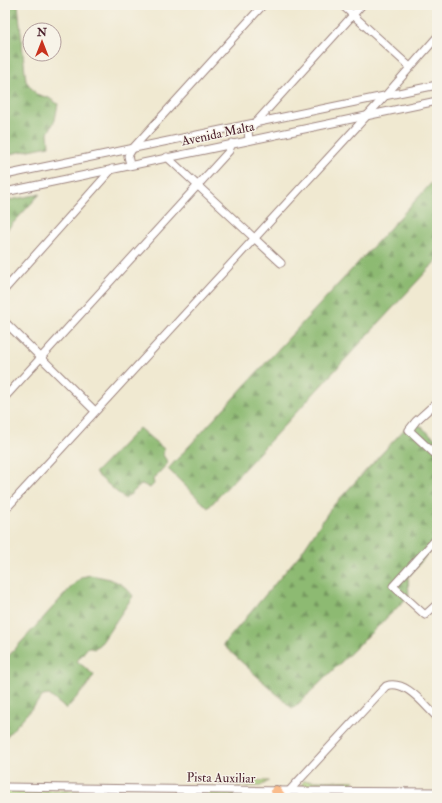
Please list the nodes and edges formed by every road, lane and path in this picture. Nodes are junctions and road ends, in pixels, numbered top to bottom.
1 (263, 5) edge
2 (342, 5) edge
3 (362, 5) edge
4 (353, 15) junction
5 (437, 37) edge
6 (410, 67) junction
7 (437, 85) edge
8 (386, 95) junction
9 (437, 101) edge
10 (365, 116) junction
11 (256, 122) junction
12 (249, 140) junction
13 (232, 143) junction
14 (132, 148) junction
15 (167, 157) junction
16 (130, 166) junction
17 (112, 169) junction
18 (5, 175) edge
19 (197, 186) junction
20 (5, 192) edge
21 (254, 238) junction
22 (281, 263) dead end
23 (5, 289) edge
24 (5, 322) edge
25 (42, 356) junction
26 (5, 397) edge
27 (437, 402) edge
28 (96, 411) junction
29 (437, 456) edge
30 (5, 510) edge
31 (437, 538) edge
32 (436, 607) edge
33 (437, 717) edge
34 (5, 786) edge
35 (437, 792) edge
36 (282, 795) edge

1 - 14 street
2 - 4 street
3 - 4 street
4 - 6 street
4 - 11 street
5 - 6 street
6 - 8 street
7 - 8 street, Avenida Malta
8 - 10 street
8 - 11 street, Avenida Malta
9 - 10 street, Avenida Malta
10 - 12 street, Avenida Malta
10 - 21 street
11 - 12 street
11 - 14 street, Avenida Malta
12 - 13 street, Avenida Malta
13 - 15 street, Avenida Malta
13 - 19 street
14 - 16 street
14 - 18 street, Avenida Malta
15 - 16 street, Avenida Malta
15 - 19 street
16 - 17 street, Avenida Malta
17 - 20 street, Avenida Malta
17 - 23 street
19 - 21 street
19 - 25 street
21 - 22 street
21 - 28 street
24 - 25 street
25 - 26 street
25 - 28 street
27 - 29 street
28 - 30 street
31 - 32 street
33 - 36 street
34 - 36 street, Pista Auxiliar
35 - 36 street, Pista Auxiliar

